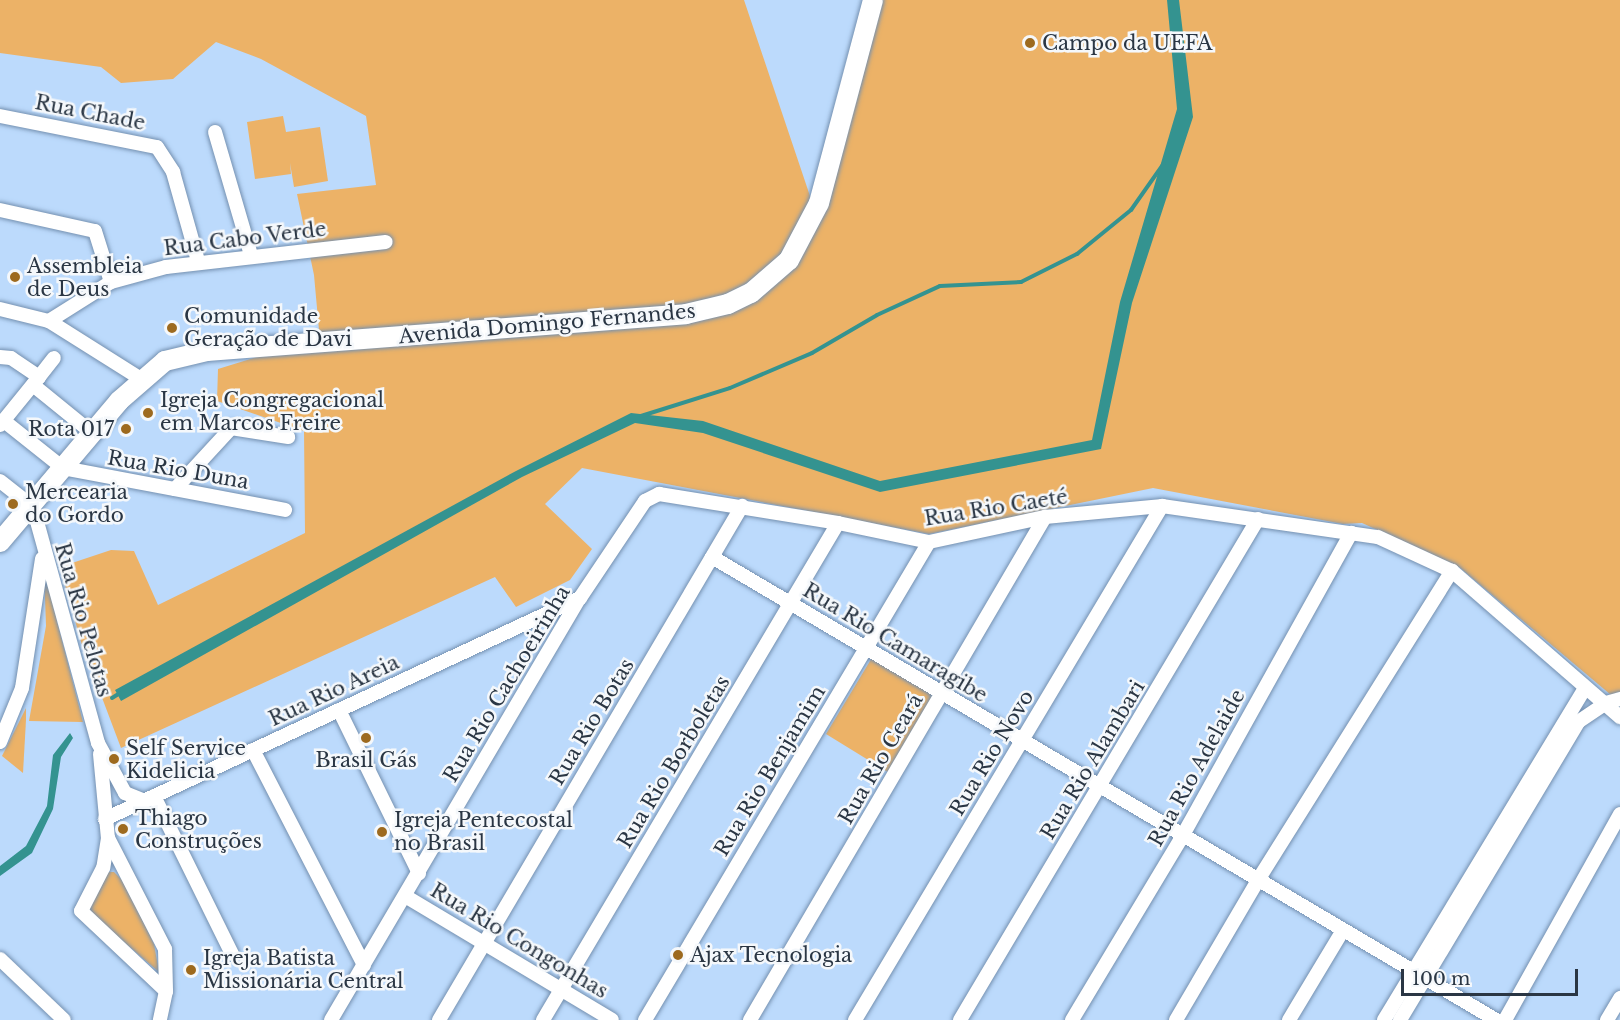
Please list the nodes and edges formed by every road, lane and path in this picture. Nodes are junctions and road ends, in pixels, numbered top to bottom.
1 (873, 0) edge
2 (0, 116) edge
3 (215, 132) dead end
4 (0, 210) edge
5 (386, 242) dead end
6 (251, 255) junction
7 (198, 261) junction
8 (111, 282) junction
9 (0, 309) edge
10 (50, 321) junction
11 (0, 357) edge
12 (54, 358) dead end
13 (141, 379) junction
14 (36, 381) junction
15 (2, 423) edge
16 (92, 433) junction
17 (288, 437) dead end
18 (63, 468) junction
19 (0, 481) edge
20 (175, 489) junction
21 (650, 497) joint
22 (742, 506) junction
23 (1162, 506) junction
24 (33, 507) junction
25 (285, 510) dead end
26 (1045, 517) junction
27 (1258, 519) junction
28 (838, 523) junction
29 (1351, 532) junction
30 (0, 542) edge
31 (929, 542) junction
32 (43, 554) junction
33 (712, 557) junction
34 (1452, 571) junction
35 (580, 598) junction
36 (791, 604) junction
37 (866, 648) junction
38 (1586, 688) junction
39 (942, 693) junction
40 (1620, 699) edge
41 (1606, 703) junction
42 (339, 710) junction
43 (1619, 714) edge
44 (1022, 740) junction
45 (0, 742) edge
46 (98, 743) junction
47 (253, 750) junction
48 (1100, 786) junction
49 (150, 798) junction
50 (1620, 814) edge
51 (105, 819) junction
52 (1183, 835) junction
53 (108, 838) junction
54 (419, 873) junction
55 (1258, 880) junction
56 (405, 896) junction
57 (1343, 930) junction
58 (484, 943) junction
59 (232, 954) dead end
60 (0, 959) edge
61 (364, 964) junction
62 (1419, 975) junction
63 (561, 990) junction
64 (166, 991) junction
65 (1620, 998) edge
66 (64, 1020) edge
67 (160, 1020) edge
68 (331, 1020) edge
69 (439, 1020) edge
70 (543, 1020) edge
71 (612, 1020) edge
72 (645, 1020) edge
73 (750, 1020) edge
74 (855, 1020) edge
75 (960, 1020) edge
76 (1072, 1020) edge
77 (1176, 1020) edge
78 (1289, 1020) edge
79 (1384, 1020) edge
80 (1400, 1020) edge
81 (1496, 1020) edge
82 (1505, 1020) edge
83 (1607, 1020) edge

1 - 13 main road, Avenida Domingo Fernandes
2 - 7 street, Rua Chade
3 - 6 street
4 - 8 street
5 - 6 street, Rua Cabo Verde
6 - 7 street, Rua Cabo Verde
7 - 8 street, Rua Cabo Verde
8 - 10 street, Rua Cabo Verde
9 - 10 street
10 - 13 street
11 - 14 street
12 - 14 street
13 - 16 main road, Avenida Domingo Fernandes
14 - 15 street
14 - 16 street
15 - 18 street
16 - 18 main road, Avenida Domingo Fernandes
17 - 20 street
18 - 20 street, Rua Rio Duna
18 - 24 main road, Avenida Domingo Fernandes
19 - 24 street
20 - 25 street, Rua Rio Duna
21 - 22 street, Rua Rio Caeté
21 - 35 street, Rua Rio Cachoeirinha
22 - 28 street, Rua Rio Caeté
22 - 33 street, Rua Rio Botas
23 - 26 street, Rua Rio Caeté
23 - 27 street, Rua Rio Caeté
23 - 44 street, Rua Rio Novo
24 - 30 main road, Avenida Domingo Fernandes
24 - 32 street, Rua Rio Pelotas
26 - 31 street, Rua Rio Caeté
26 - 39 street, Rua Rio Ceará
27 - 29 street, Rua Rio Caeté
27 - 48 street, Rua Rio Alambari
28 - 31 street, Rua Rio Caeté
28 - 36 street, Rua Rio Borboletas
29 - 34 street, Rua Rio Caeté
29 - 52 street, Rua Rio Adelaide
31 - 37 street, Rua Rio Benjamim
32 - 45 street
32 - 46 street, Rua Rio Pelotas
33 - 36 street, Rua Rio Camaragibe
33 - 58 street, Rua Rio Botas
34 - 38 street, Rua Rio Caeté
34 - 55 street
35 - 42 street, Rua Rio Areia
35 - 54 street, Rua Rio Cachoeirinha
36 - 37 street, Rua Rio Camaragibe
36 - 63 street, Rua Rio Borboletas
37 - 39 street, Rua Rio Camaragibe
37 - 72 street, Rua Rio Benjamim
38 - 41 street, Rua Rio Caeté
38 - 62 street
39 - 44 street, Rua Rio Camaragibe
39 - 73 street, Rua Rio Ceará
40 - 41 street
41 - 43 street, Rua Rio Caeté
41 - 62 street
42 - 47 street, Rua Rio Areia
42 - 54 street
44 - 48 street, Rua Rio Camaragibe
44 - 74 street, Rua Rio Novo
46 - 49 street, Rua Rio Pelotas
46 - 51 street, Rua Rio Pelotas
47 - 49 street, Rua Rio Areia
47 - 61 street
48 - 52 street, Rua Rio Camaragibe
48 - 75 street, Rua Rio Alambari
49 - 51 street, Rua Rio Areia
49 - 59 street
50 - 82 street
51 - 53 street, Rua Rio Pelotas
52 - 55 street, Rua Rio Camaragibe
52 - 76 street, Rua Rio Adelaide
53 - 64 street, Rua Rio Pelotas
53 - 64 street
54 - 56 street, Rua Rio Cachoeirinha
55 - 57 street, Rua Rio Camaragibe
55 - 77 street
56 - 58 street, Rua Rio Congonhas
56 - 61 street, Rua Rio Cachoeirinha
57 - 62 street, Rua Rio Camaragibe
57 - 78 street
58 - 63 street, Rua Rio Congonhas
58 - 69 street, Rua Rio Botas
60 - 66 street
61 - 68 street, Rua Rio Cachoeirinha
62 - 79 street
62 - 80 street
62 - 81 street, Rua Rio Camaragibe
63 - 70 street, Rua Rio Borboletas
63 - 71 street, Rua Rio Congonhas
64 - 67 street, Rua Rio Pelotas
65 - 83 street

